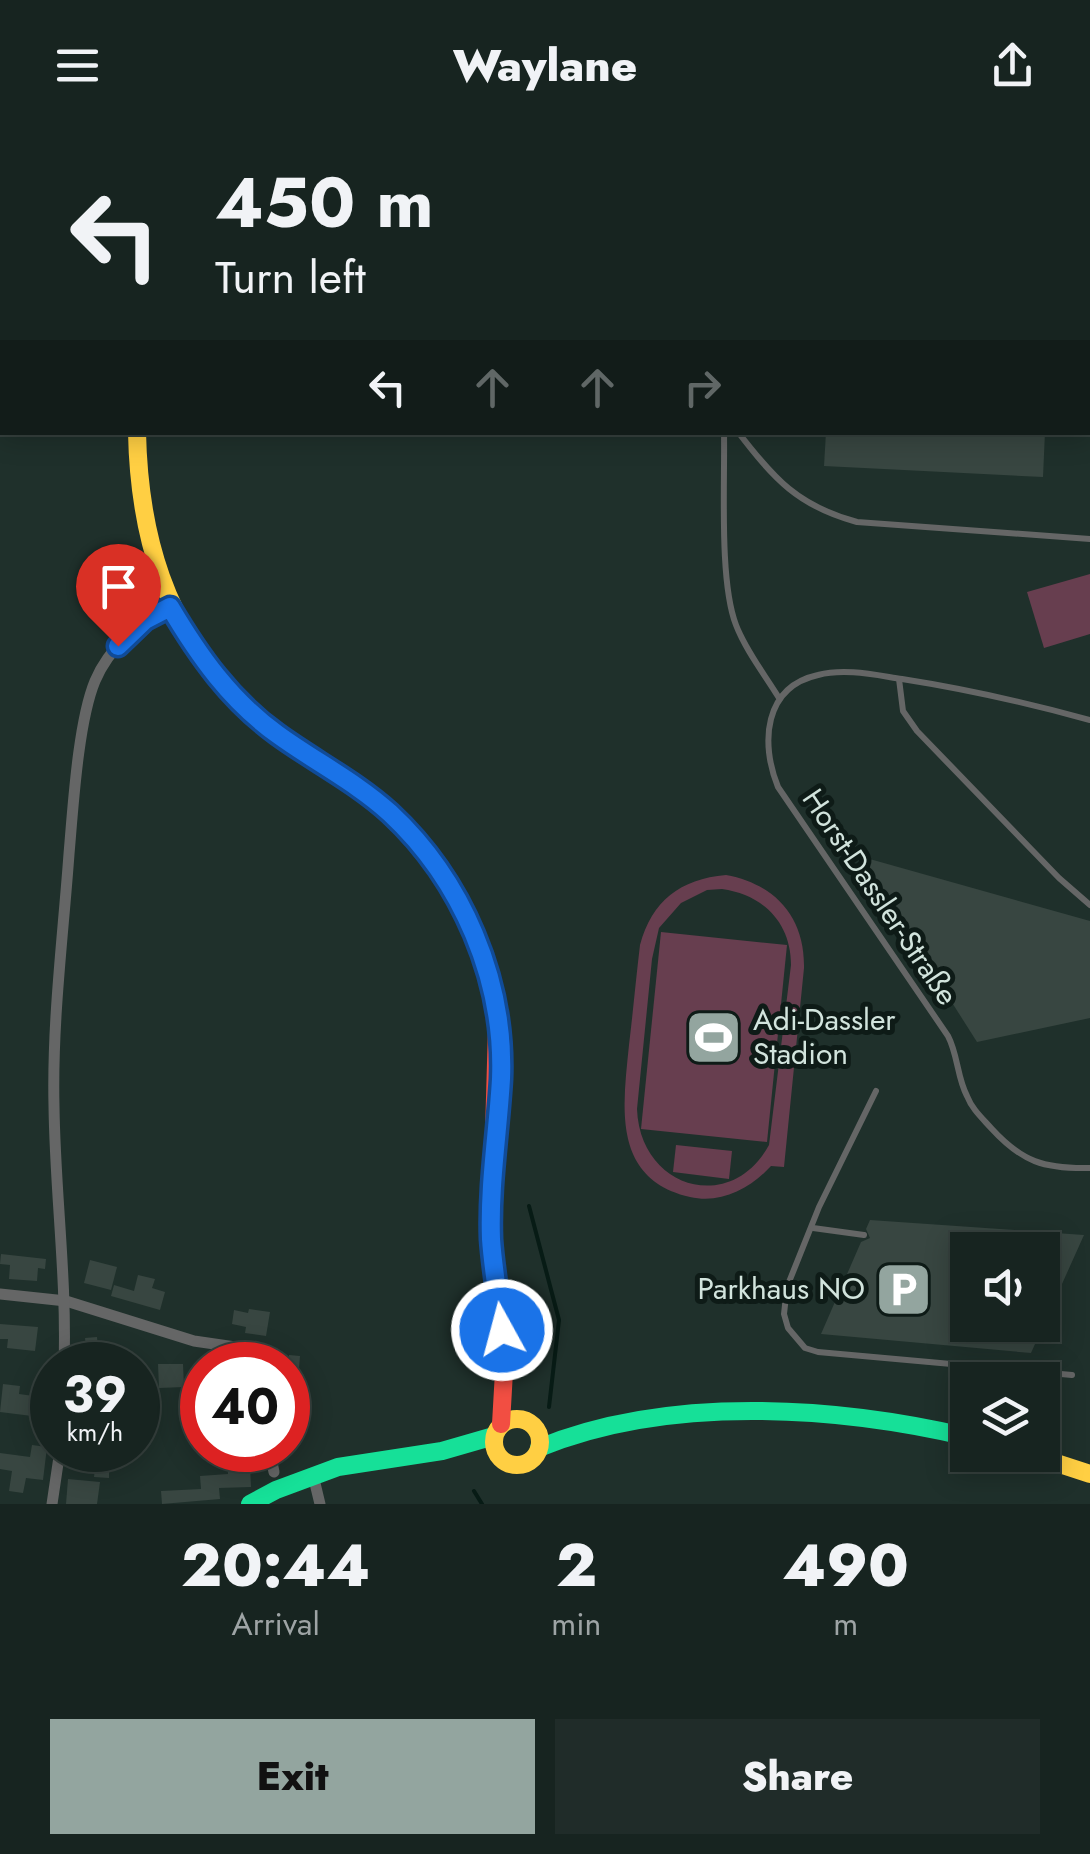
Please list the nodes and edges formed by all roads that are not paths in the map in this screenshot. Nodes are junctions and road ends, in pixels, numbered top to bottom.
1 (136, 435) edge
2 (724, 435) edge
3 (741, 435) edge
4 (1090, 539) edge
5 (170, 607) junction
6 (899, 679) junction
7 (780, 699) junction
8 (1090, 720) edge
9 (1090, 905) edge
10 (876, 1091) dead end
11 (1090, 1168) edge
12 (813, 1228) junction
13 (864, 1235) dead end
14 (0, 1294) edge
15 (66, 1301) junction
16 (65, 1342) edge
17 (200, 1342) edge
18 (506, 1360) junction
19 (1072, 1375) dead end
20 (531, 1424) junction
21 (574, 1432) junction
22 (950, 1433) edge
23 (497, 1438) junction
24 (539, 1448) junction
25 (1060, 1464) edge
26 (57, 1472) edge
27 (1090, 1474) edge
28 (313, 1475) junction
29 (52, 1504) edge
30 (250, 1504) edge
31 (320, 1504) edge

1 - 5 street
2 - 7 lane
3 - 4 lane
5 - 15 street
5 - 18 street
6 - 7 lane
6 - 8 lane
6 - 9 lane
7 - 11 lane, Horst-Dassler-Straße
10 - 12 lane
12 - 13 lane
12 - 19 lane
14 - 15 street
15 - 16 street
15 - 17 street
18 - 20 street
18 - 23 street
20 - 21 street
20 - 23 street
20 - 24 street
21 - 22 street
21 - 24 street
23 - 24 street
23 - 28 street
25 - 27 street
26 - 29 street
28 - 30 street
28 - 31 street

